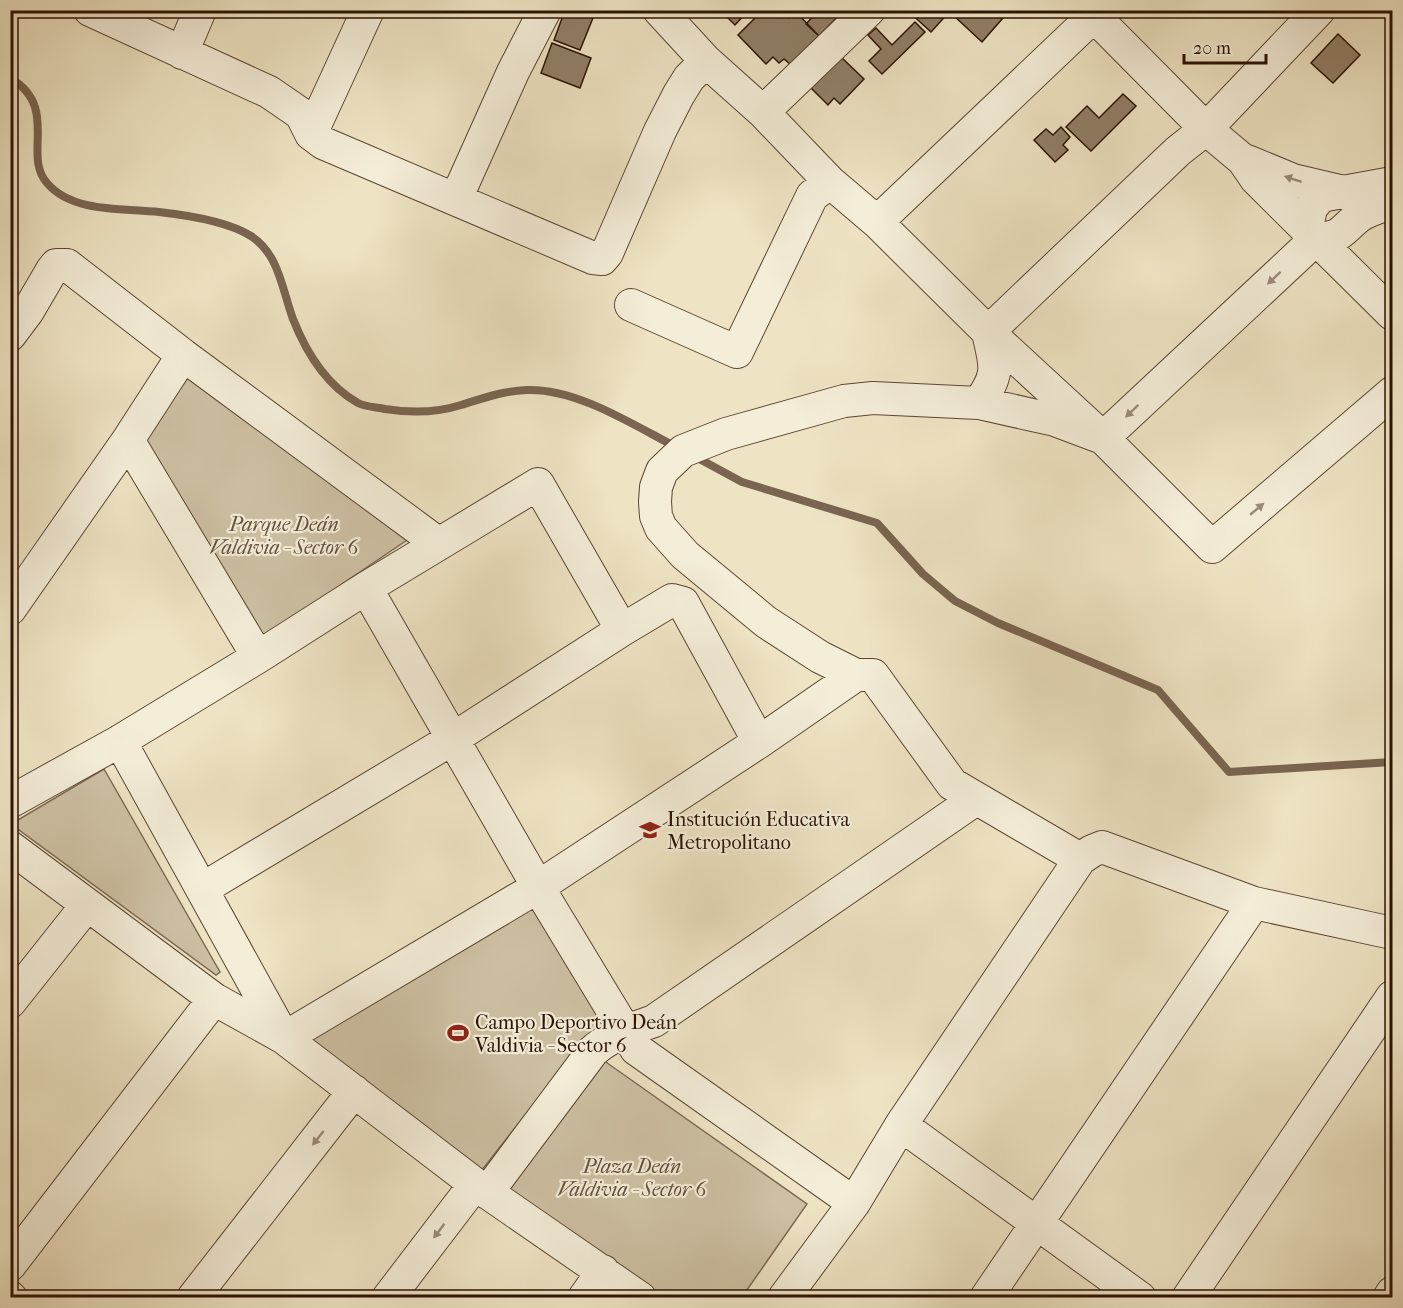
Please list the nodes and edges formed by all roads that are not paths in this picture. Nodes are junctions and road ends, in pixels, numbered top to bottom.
1 (90, 10) edge
2 (200, 10) edge
3 (368, 10) edge
4 (545, 10) edge
5 (659, 10) edge
6 (869, 10) edge
7 (1319, 10) edge
8 (1094, 12) edge
9 (182, 53) junction
10 (706, 61) junction
11 (763, 112) junction
12 (1206, 129) junction
13 (311, 134) junction
14 (1243, 160) junction
15 (830, 182) junction
16 (1392, 183) edge
17 (456, 199) junction
18 (1392, 202) edge
19 (1352, 204) junction
20 (877, 222) junction
21 (1312, 233) junction
22 (1369, 289) junction
23 (631, 305) dead end
24 (16, 314) edge
25 (1392, 314) edge
26 (988, 332) junction
27 (183, 355) junction
28 (1392, 393) edge
29 (979, 403) junction
30 (1103, 438) junction
31 (128, 440) junction
32 (439, 544) junction
33 (366, 588) junction
34 (10, 609) edge
35 (622, 630) junction
36 (258, 657) junction
37 (856, 675) junction
38 (454, 738) junction
39 (120, 741) junction
40 (759, 742) junction
41 (976, 799) junction
42 (10, 802) edge
43 (10, 847) edge
44 (1080, 859) junction
45 (538, 887) junction
46 (202, 889) junction
47 (1254, 903) junction
48 (87, 905) junction
49 (1392, 933) edge
50 (1392, 997) edge
51 (214, 999) junction
52 (10, 1002) edge
53 (624, 1031) junction
54 (284, 1038) junction
55 (354, 1091) junction
56 (901, 1125) junction
57 (481, 1188) junction
58 (854, 1203) junction
59 (1037, 1223) junction
60 (10, 1265) edge
61 (603, 1271) junction
62 (1392, 1293) edge
63 (193, 1298) edge
64 (388, 1298) edge
65 (584, 1298) edge
66 (640, 1298) edge
67 (784, 1298) edge
68 (986, 1298) edge
69 (1140, 1298) edge
70 (1188, 1298) edge
71 (1389, 1298) edge

1 - 9 street
2 - 9 street
3 - 13 street
4 - 17 street
5 - 10 street
6 - 11 street
7 - 12 street
8 - 12 street
8 - 20 street
9 - 13 street
10 - 11 street
10 - 17 street
11 - 15 street
12 - 14 street
12 - 26 street
13 - 17 street
19 -> 14 street
14 - 21 street
15 - 20 street
15 - 23 street
16 - 19 street
18 - 19 street
19 - 21 street
19 - 21 street
19 - 22 street
20 - 26 street
21 - 22 street
21 -> 30 street
22 - 25 street
24 - 27 street
26 - 29 street
26 - 30 street
27 - 31 street
27 - 32 street
30 -> 28 street
29 - 30 street
29 - 37 street
31 - 34 street
31 - 36 street
32 - 33 street
32 - 35 street
33 - 36 street
33 - 38 street
35 - 38 street
35 - 40 street
36 - 39 street
37 - 40 street
37 - 41 street
38 - 45 street
38 - 46 street
39 - 42 street
39 - 46 street
40 - 45 street
41 - 44 street
41 - 53 street
43 - 48 street
44 - 47 street
44 - 56 street
45 - 53 street
45 - 54 street
46 - 54 street
47 - 49 street
47 - 59 street
48 - 51 street
48 - 52 street
50 - 70 street
51 - 54 street
51 - 60 street
53 - 57 street
53 - 58 street
54 - 55 street
55 - 57 street
55 -> 63 street
56 - 58 street
56 - 59 street
57 - 61 street
57 -> 64 street
58 - 67 street
59 - 68 street
59 - 69 street
61 - 65 street
61 - 66 street
62 - 71 street

